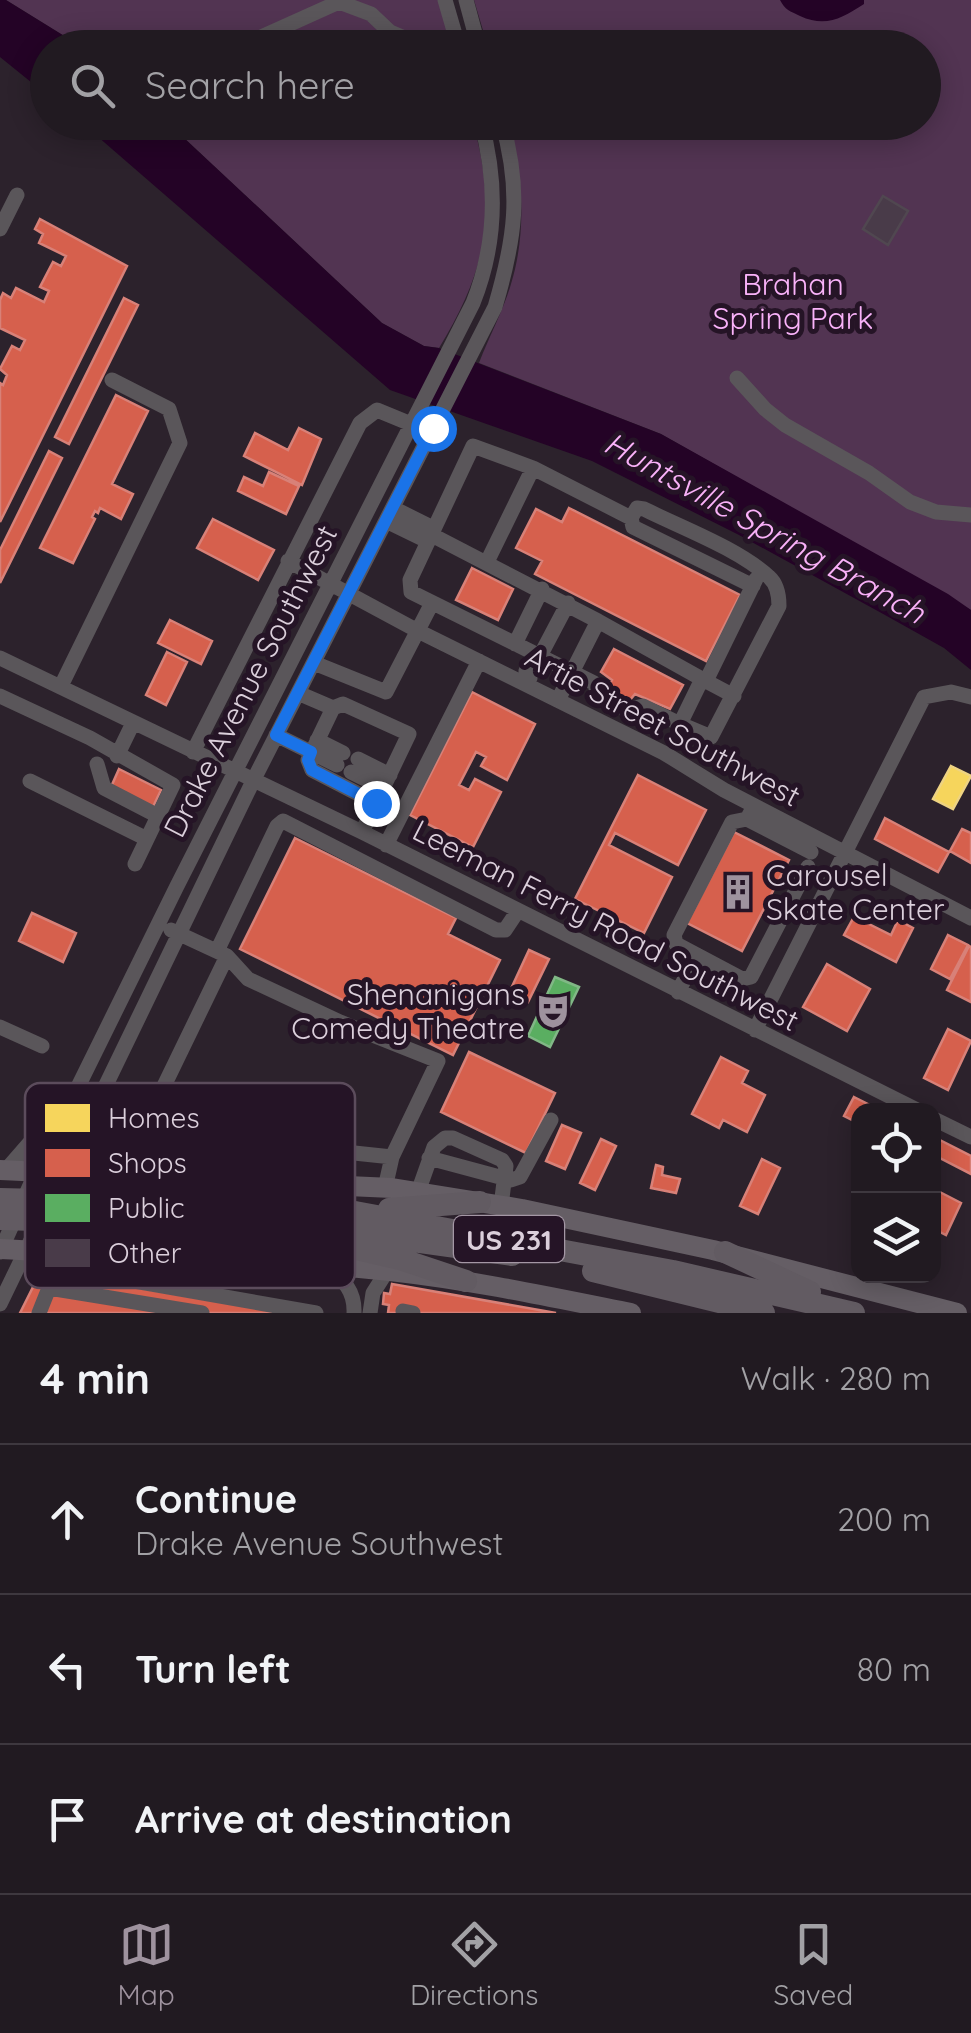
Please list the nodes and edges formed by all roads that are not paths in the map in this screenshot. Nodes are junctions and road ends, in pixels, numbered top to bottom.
1 (445, 0) edge
2 (466, 0) edge
3 (276, 30) edge
4 (388, 30) edge
5 (454, 30) edge
6 (475, 30) edge
7 (484, 140) edge
8 (507, 140) edge
9 (17, 194) dead end
10 (0, 229) edge
11 (737, 378) dead end
12 (112, 380) dead end
13 (411, 424) junction
14 (533, 468) junction
15 (389, 514) junction
16 (971, 515) edge
17 (430, 534) junction
18 (288, 561) junction
19 (488, 562) junction
20 (756, 579) junction
21 (330, 583) junction
22 (542, 590) junction
23 (350, 592) junction
24 (432, 604) junction
25 (568, 604) junction
26 (598, 620) junction
27 (418, 631) junction
28 (515, 644) junction
29 (540, 657) junction
30 (0, 658) edge
31 (479, 661) junction
32 (314, 663) junction
33 (572, 672) junction
34 (704, 680) junction
35 (528, 681) junction
36 (61, 686) junction
37 (298, 693) junction
38 (0, 696) edge
39 (734, 696) junction
40 (971, 696) edge
41 (558, 700) junction
42 (334, 708) junction
43 (134, 723) junction
44 (680, 724) junction
45 (276, 735) junction
46 (314, 746) junction
47 (193, 752) junction
48 (117, 756) junction
49 (97, 764) dead end
50 (235, 770) junction
51 (254, 778) junction
52 (30, 781) dead end
53 (383, 789) junction
54 (751, 812) junction
55 (324, 814) junction
56 (158, 816) junction
57 (362, 832) junction
58 (314, 834) junction
59 (147, 839) junction
60 (386, 845) junction
61 (843, 851) junction
62 (812, 852) junction
63 (134, 864) dead end
64 (830, 878) junction
65 (177, 886) junction
66 (197, 895) junction
67 (517, 912) junction
68 (971, 918) edge
69 (159, 924) junction
70 (179, 934) junction
71 (222, 954) junction
72 (697, 955) junction
73 (678, 992) junction
74 (0, 1027) edge
75 (755, 1030) junction
76 (42, 1046) dead end
77 (99, 1046) junction
78 (73, 1083) edge
79 (80, 1083) edge
80 (106, 1083) edge
81 (164, 1083) edge
82 (903, 1103) edge
83 (551, 1120) dead end
84 (941, 1122) edge
85 (971, 1137) edge
86 (25, 1147) edge
87 (355, 1153) edge
88 (392, 1157) junction
89 (429, 1158) junction
90 (3, 1170) edge
91 (506, 1180) junction
92 (355, 1186) edge
93 (385, 1188) junction
94 (418, 1192) junction
95 (25, 1197) edge
96 (0, 1200) edge
97 (25, 1202) edge
98 (490, 1204) junction
99 (355, 1212) joint
100 (25, 1218) edge
101 (0, 1219) edge
102 (355, 1233) edge
103 (355, 1249) edge
104 (1, 1250) edge
105 (725, 1252) junction
106 (25, 1253) edge
107 (355, 1268) edge
108 (387, 1271) junction
109 (466, 1281) junction
110 (177, 1288) edge
111 (349, 1288) edge
112 (0, 1304) edge
113 (163, 1310) edge
114 (359, 1312) edge
115 (849, 1312) edge
116 (39, 1313) edge
117 (202, 1313) edge
118 (316, 1313) edge
119 (631, 1313) edge
120 (764, 1313) edge
121 (957, 1313) edge

1 - 5 street
2 - 6 street
3 - 4 street
7 - 13 street, Drake Avenue Southwest
8 - 15 street, Drake Avenue Southwest
9 - 10 street
11 - 16 street
12 - 36 street
13 - 18 street
13 - 21 street, Drake Avenue Southwest
14 - 17 street
14 - 19 street
14 - 20 street
15 - 17 street
15 - 23 street, Drake Avenue Southwest
17 - 19 street
17 - 24 street
18 - 21 street, Artie Street Southwest
18 - 47 street
19 - 22 street
20 - 34 street
20 - 39 street
21 - 23 street, Artie Street Southwest
21 - 50 street, Drake Avenue Southwest
22 - 25 street
22 - 28 street
23 - 27 street, Artie Street Southwest
23 - 32 street, Drake Avenue Southwest
24 - 27 street
24 - 28 street
25 - 26 street
25 - 29 street
26 - 33 street
26 - 34 street
27 - 31 street, Artie Street Southwest
27 - 32 street
28 - 29 street
29 - 33 street
29 - 35 street
30 - 36 street, Leeman Ferry Road Southwest
31 - 35 street, Artie Street Southwest
31 - 60 street
32 - 37 street, Drake Avenue Southwest
33 - 41 street
33 - 44 street
34 - 39 street
34 - 44 street
35 - 41 street, Artie Street Southwest
36 - 43 street, Leeman Ferry Road Southwest
37 - 42 street
37 - 45 street, Drake Avenue Southwest
38 - 48 street
39 - 44 street
40 - 61 street
41 - 54 street, Artie Street Southwest
42 - 46 street
42 - 53 street
43 - 47 street, Leeman Ferry Road Southwest
43 - 48 street
45 - 46 street
45 - 51 street, Drake Avenue Southwest
46 - 53 street
46 - 53 street
47 - 50 street, Leeman Ferry Road Southwest
48 - 56 street
49 - 56 street
50 - 51 street, Leeman Ferry Road Southwest
50 - 65 street, Drake Avenue Southwest
51 - 55 street, Leeman Ferry Road Southwest
51 - 66 street, Drake Avenue Southwest
52 - 59 street
53 - 57 street
54 - 62 street, Artie Street Southwest
54 - 72 street
55 - 57 street, Leeman Ferry Road Southwest
55 - 58 street
56 - 59 street
57 - 60 street, Leeman Ferry Road Southwest
58 - 67 street
58 - 71 street
59 - 63 street
60 - 67 street, Leeman Ferry Road Southwest
61 - 62 street, Artie Street Southwest
61 - 64 street
61 - 68 street, Artie Street Southwest
62 - 64 street
62 - 72 street
64 - 75 street
65 - 66 street
65 - 69 street, Drake Avenue Southwest
66 - 70 street, Drake Avenue Southwest
67 - 73 street, Leeman Ferry Road Southwest
69 - 70 street
69 - 77 street, Drake Avenue Southwest
70 - 71 street
70 - 80 street, Drake Avenue Southwest
71 - 81 street
71 - 88 street
72 - 73 street
73 - 75 street, Leeman Ferry Road Southwest
74 - 76 street
75 - 82 street, Leeman Ferry Road Southwest
77 - 78 street
77 - 79 street, Drake Avenue Southwest
83 - 91 street
84 - 85 street
86 - 90 street
87 - 88 street
88 - 93 street
89 - 91 street
89 - 91 street
89 - 94 street
91 - 98 street
92 - 93 main road
93 - 94 main road
94 - 98 main road
95 - 104 street, Drake Avenue Southwest
96 - 97 highway, US 231, bridge
98 - 99 highway
98 - 105 main road
99 - 115 highway, US 231
100 - 101 highway, US 231, bridge
102 - 120 highway, US 231
103 - 109 highway
105 - 115 highway
105 - 121 main road
106 - 112 street, Drake Avenue Southwest
107 - 108 main road
108 - 109 main road
108 - 114 street
109 - 119 main road
110 - 118 street
111 - 114 street
113 - 116 street
113 - 117 street

